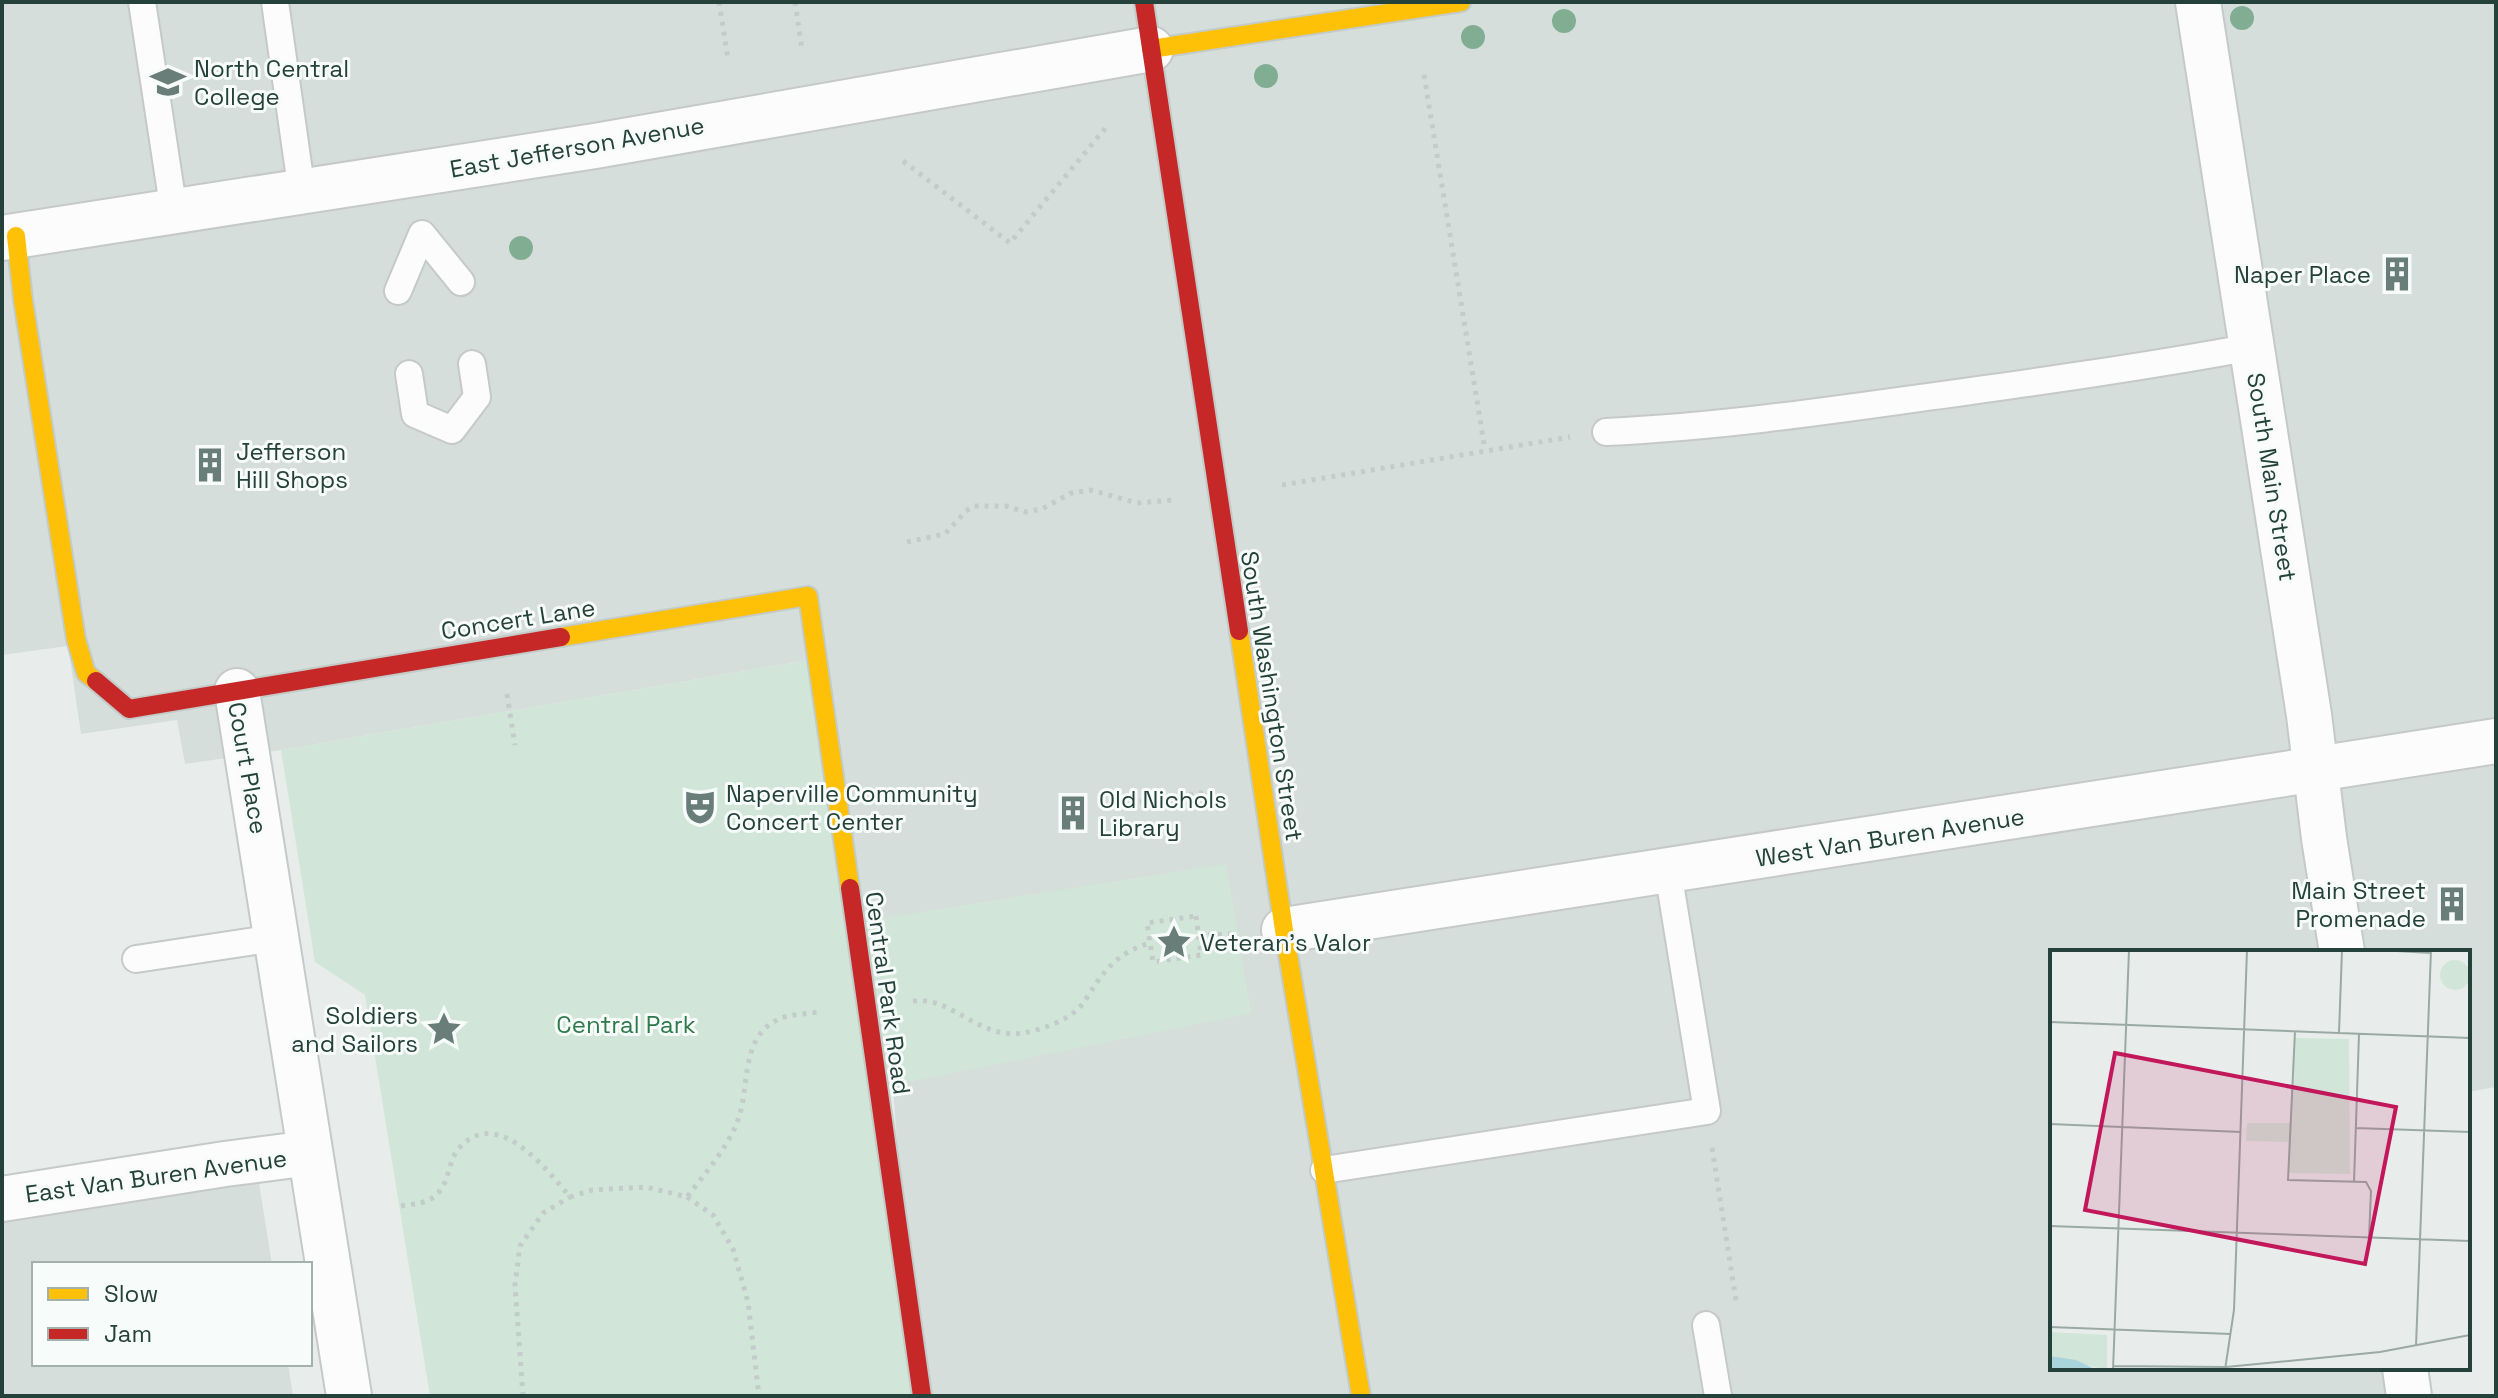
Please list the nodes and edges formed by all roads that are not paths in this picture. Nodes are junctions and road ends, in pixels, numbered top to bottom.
1 (142, 2) edge
2 (275, 2) edge
3 (1144, 2) edge
4 (1461, 2) edge
5 (2198, 2) edge
6 (1151, 49) junction
7 (302, 193) junction
8 (174, 212) junction
9 (9, 237) edge
10 (461, 282) dead end
11 (398, 291) dead end
12 (2252, 347) junction
13 (472, 364) dead end
14 (409, 374) dead end
15 (1606, 432) road end
16 (808, 596) joint
17 (237, 691) junction
18 (2496, 741) edge
19 (2317, 770) junction
20 (1668, 871) junction
21 (1284, 930) junction
22 (275, 938) junction
23 (2342, 950) edge
24 (136, 959) dead end
25 (310, 1153) junction
26 (1324, 1170) junction
27 (2, 1199) edge
28 (1706, 1325) dead end
29 (2405, 1370) edge
30 (349, 1396) edge
31 (922, 1396) edge
32 (1361, 1396) edge
33 (1718, 1396) edge
34 (2409, 1396) edge

1 - 8 lane
2 - 7 lane
3 - 6 street, South Washington Street
4 - 6 street
5 - 12 street, South Main Street
6 - 7 street, East Jefferson Avenue
6 - 21 street, South Washington Street
7 - 8 street, East Jefferson Avenue
8 - 9 street, East Jefferson Avenue
9 - 17 street, Court Place
10 - 11 lane
12 - 15 lane
12 - 19 street, South Main Street
13 - 14 lane
16 - 17 street, Concert Lane
16 - 31 street, Central Park Road
17 - 22 street, Court Place
18 - 19 street, West Van Buren Avenue
19 - 20 street, West Van Buren Avenue
19 - 23 street, South Main Street
20 - 21 street, West Van Buren Avenue
20 - 26 lane
21 - 26 street, South Washington Street
22 - 24 lane
22 - 25 street, Court Place
25 - 27 street, East Van Buren Avenue
25 - 30 street, Court Place
26 - 32 street, South Washington Street
28 - 33 lane
29 - 34 street

